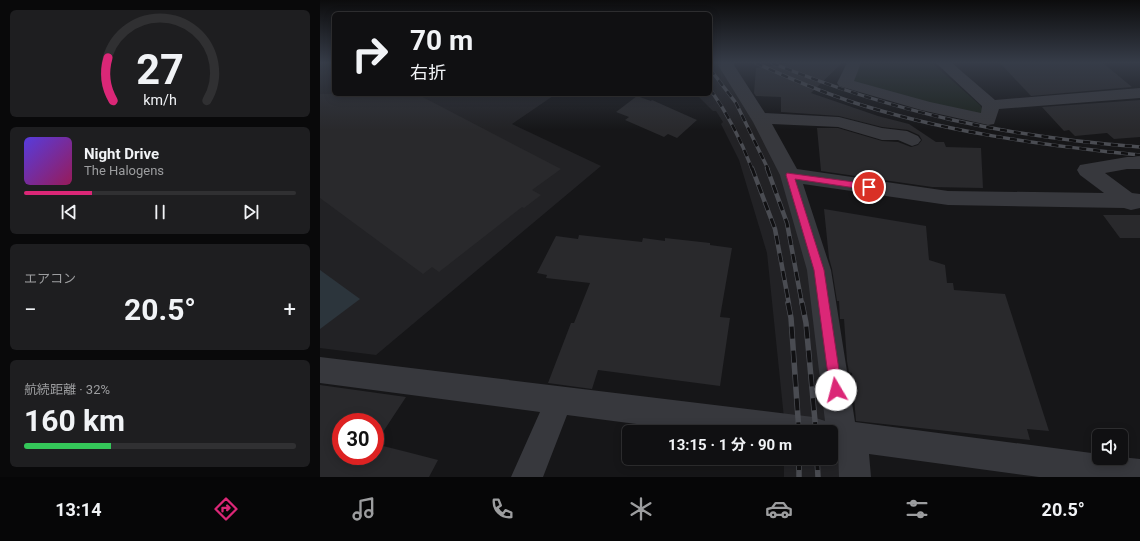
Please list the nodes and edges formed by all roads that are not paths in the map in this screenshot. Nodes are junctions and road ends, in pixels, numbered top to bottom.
1 (739, 85) edge
2 (853, 85) edge
3 (968, 85) edge
4 (1140, 94) edge
5 (991, 105) junction
6 (760, 118) junction
7 (912, 140) dead end
8 (1140, 163) edge
9 (790, 175) junction
10 (1136, 205) edge
11 (320, 370) edge
12 (559, 400) junction
13 (757, 425) edge
14 (842, 435) edge
15 (1140, 475) edge
16 (527, 477) edge
17 (855, 477) edge

1 - 6 street
2 - 5 street
3 - 5 street
4 - 5 street
6 - 7 street
6 - 9 street
8 - 10 street
9 - 10 street
9 - 14 street
11 - 12 street
12 - 13 street
12 - 16 street
14 - 15 street
14 - 17 street

